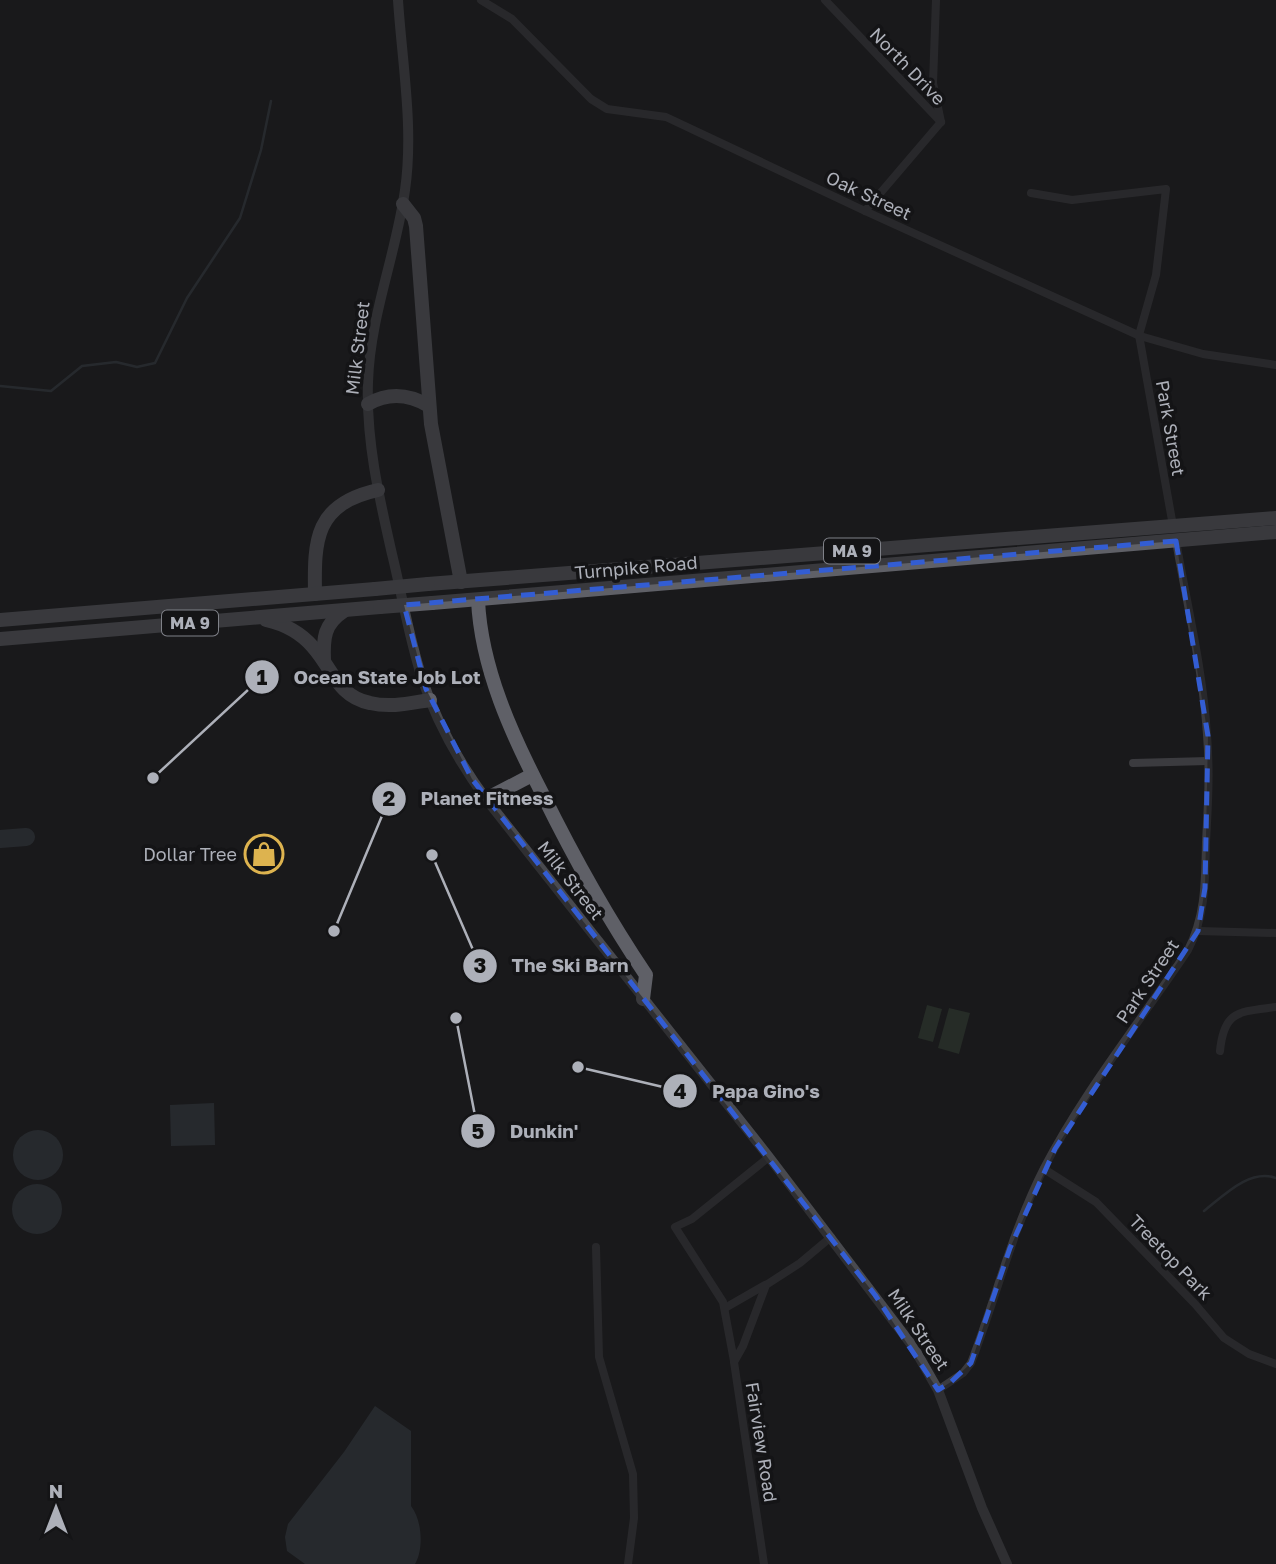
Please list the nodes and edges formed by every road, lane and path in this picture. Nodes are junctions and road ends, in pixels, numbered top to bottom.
1 (398, 0) edge
2 (481, 0) edge
3 (825, 0) edge
4 (936, 0) edge
5 (941, 122) junction
6 (1031, 193) dead end
7 (403, 204) junction
8 (865, 211) junction
9 (1139, 335) junction
10 (1276, 365) edge
11 (368, 404) junction
12 (429, 406) junction
13 (378, 490) junction
14 (1276, 518) edge
15 (1276, 532) edge
16 (1175, 533) junction
17 (461, 582) junction
18 (315, 594) junction
19 (478, 600) junction
20 (344, 610) junction
21 (255, 618) junction
22 (0, 620) edge
23 (0, 639) edge
24 (324, 661) junction
25 (430, 700) junction
26 (1208, 761) junction
27 (1133, 763) dead end
28 (532, 775) junction
29 (486, 799) junction
30 (1198, 931) junction
31 (1276, 933) edge
32 (643, 999) junction
33 (1276, 1007) edge
34 (1220, 1051) dead end
35 (769, 1157) junction
36 (1044, 1169) junction
37 (831, 1237) junction
38 (596, 1247) dead end
39 (766, 1285) junction
40 (725, 1308) junction
41 (734, 1362) junction
42 (1276, 1364) edge
43 (937, 1390) junction
44 (628, 1564) edge
45 (764, 1564) edge
46 (1007, 1564) edge

1 - 7 main road, Milk Street
2 - 8 street, Oak Street
3 - 5 street, North Drive
4 - 5 street
5 - 8 street
6 - 9 street
7 - 11 main road, Milk Street
7 - 12 highway
8 - 9 street, Oak Street
9 - 10 street, Oak Street
9 - 16 street, Park Street
11 - 12 highway
11 - 13 main road, Milk Street
12 - 17 highway
13 - 18 highway
13 - 25 main road, Milk Street
14 - 16 highway, Turnpike Road / MA 9
15 - 16 highway, Turnpike Road / MA 9
16 - 17 highway, Turnpike Road / MA 9
16 - 19 highway, Turnpike Road / MA 9
16 - 26 street, Park Street
17 - 18 highway, Turnpike Road / MA 9, bridge
18 - 22 highway, Turnpike Road / MA 9
19 - 20 highway, Turnpike Road / MA 9, bridge
19 - 28 highway
20 - 21 highway, Turnpike Road / MA 9
20 - 24 highway
21 - 23 highway, Turnpike Road / MA 9
21 - 24 highway
24 - 25 highway
25 - 29 main road, Milk Street
26 - 27 street
26 - 30 street, Park Street
28 - 29 highway
28 - 32 highway
29 - 32 main road, Milk Street
30 - 31 street
30 - 36 street, Park Street
32 - 35 main road, Milk Street
33 - 34 street
35 - 37 main road, Milk Street
35 - 40 street
36 - 42 street, Treetop Park
36 - 43 street, Park Street
37 - 39 street
37 - 43 main road, Milk Street
38 - 44 street
39 - 40 street
39 - 41 street, Fairview Road
40 - 41 street
41 - 45 street, Fairview Road
43 - 46 main road, Milk Street

